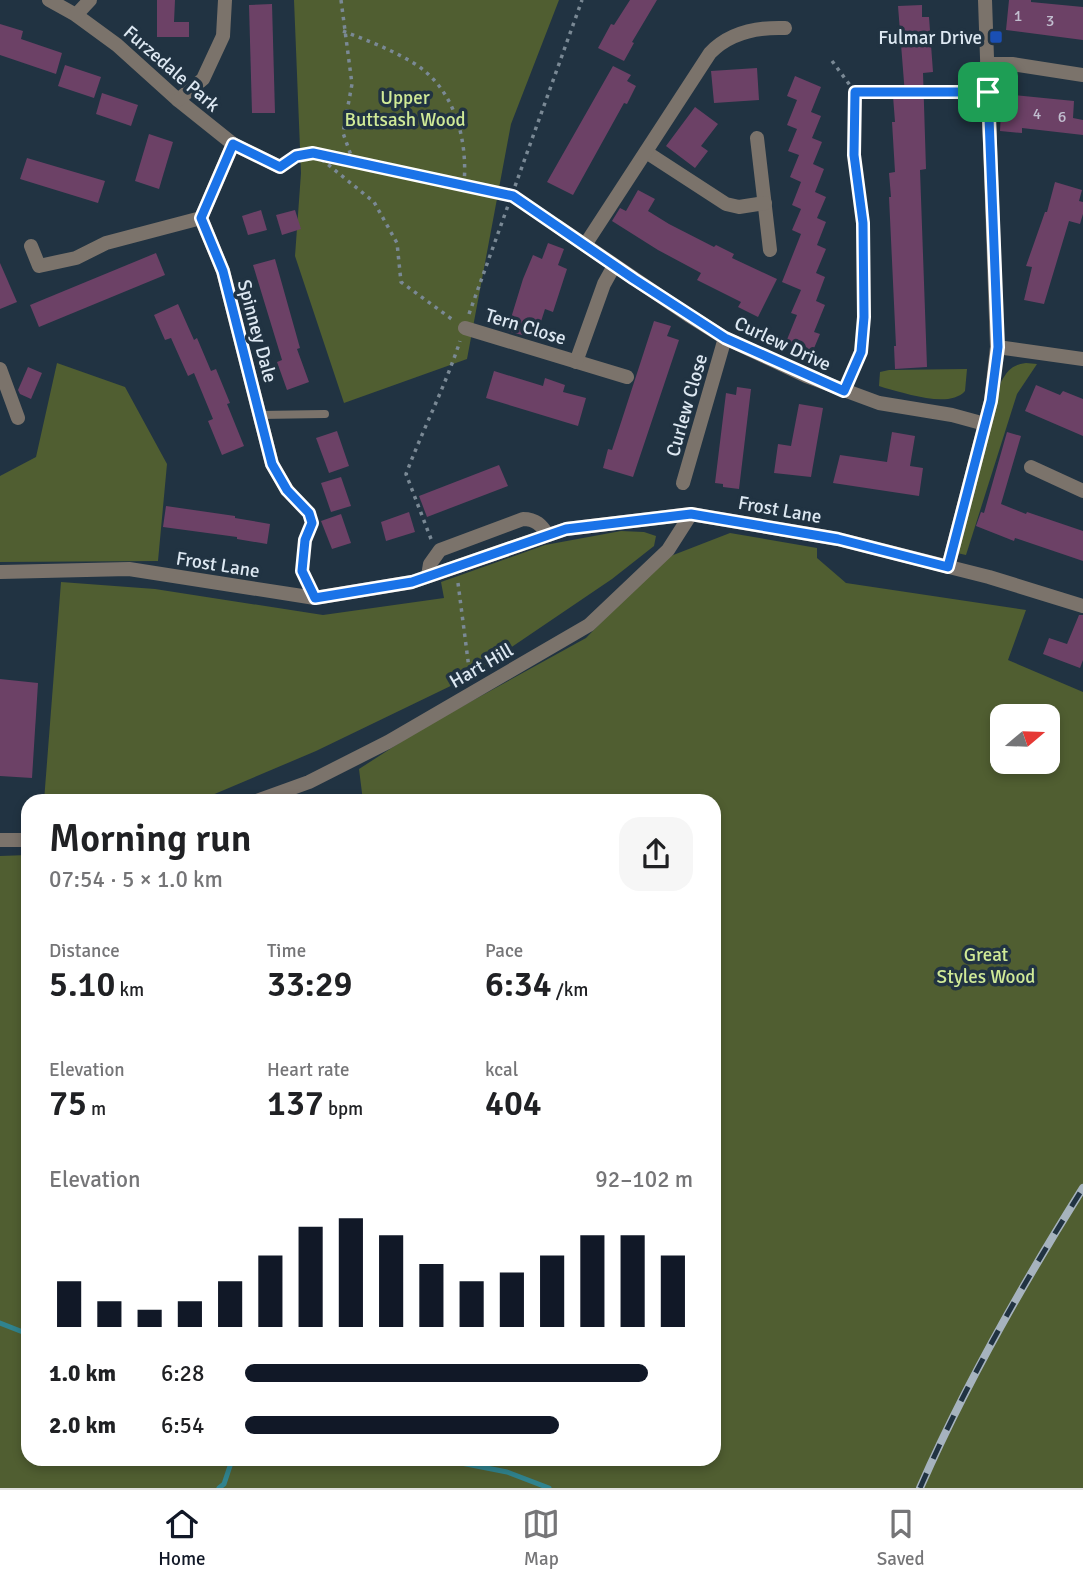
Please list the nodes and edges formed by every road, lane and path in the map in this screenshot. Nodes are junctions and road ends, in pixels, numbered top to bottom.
1 (49, 0) edge
2 (90, 0) edge
3 (225, 0) edge
4 (341, 0) edge
5 (582, 0) edge
6 (985, 0) edge
7 (76, 15) junction
8 (785, 28) dead end
9 (343, 31) junction
10 (832, 61) dead end
11 (988, 64) junction
12 (1083, 75) edge
13 (855, 92) junction
14 (988, 92) junction
15 (178, 100) junction
16 (757, 138) dead end
17 (233, 144) junction
18 (646, 152) junction
19 (313, 153) junction
20 (353, 161) junction
21 (280, 167) joint
22 (464, 184) junction
23 (513, 196) junction
24 (765, 203) junction
25 (201, 218) junction
26 (557, 226) joint
27 (585, 245) junction
28 (31, 246) dead end
29 (770, 250) dead end
30 (614, 266) junction
31 (465, 328) junction
32 (725, 338) junction
33 (998, 347) junction
34 (1083, 359) edge
35 (576, 362) junction
36 (0, 369) edge
37 (627, 377) dead end
38 (844, 391) junction
39 (325, 414) dead end
40 (260, 415) junction
41 (18, 418) dead end
42 (985, 424) junction
43 (1031, 467) dead end
44 (683, 484) dead end
45 (287, 490) joint
46 (1083, 491) edge
47 (691, 514) junction
48 (548, 535) junction
49 (436, 554) junction
50 (455, 567) junction
51 (948, 567) junction
52 (0, 572) edge
53 (428, 576) junction
54 (315, 598) junction
55 (1083, 606) edge
56 (472, 693) junction
57 (276, 794) edge
58 (0, 840) edge
59 (21, 840) edge

1 - 7 street, Furzedale Park
2 - 7 street
3 - 15 street
4 - 9 path
5 - 23 path
6 - 11 street
7 - 15 street, Furzedale Park
8 - 18 street
9 - 20 path
9 - 22 path
10 - 13 path
11 - 12 street
11 - 14 street
13 - 14 path
13 - 38 path
14 - 33 street
15 - 17 street, Furzedale Park
16 - 24 street
17 - 21 street, Furzedale Park
17 - 25 street
18 - 24 street
18 - 27 street
19 - 20 path
19 - 21 path
19 - 31 path
20 - 22 path
22 - 23 path
23 - 26 path
23 - 31 path
24 - 29 street
25 - 28 street
25 - 40 street, Spinney Dale
26 - 27 street, Curlew Drive
27 - 30 street, Curlew Drive
30 - 32 street, Curlew Drive
30 - 35 street, Tern Close
31 - 35 street, Tern Close
31 - 49 path
32 - 38 street, Curlew Drive
32 - 44 street, Curlew Close
33 - 34 street
33 - 42 street
35 - 37 street, Tern Close
36 - 41 street
38 - 42 street, Curlew Drive
39 - 40 lane
40 - 45 street, Spinney Dale
42 - 51 street
43 - 46 street
45 - 54 path
47 - 48 street, Frost Lane
47 - 51 street, Frost Lane
47 - 56 street, Hart Hill
48 - 49 street
48 - 50 street, Frost Lane
49 - 53 street
50 - 53 street, Frost Lane
50 - 56 path
51 - 55 street, Frost Lane
52 - 54 street, Frost Lane
53 - 54 street, Frost Lane
56 - 57 street, Hart Hill
58 - 59 street

